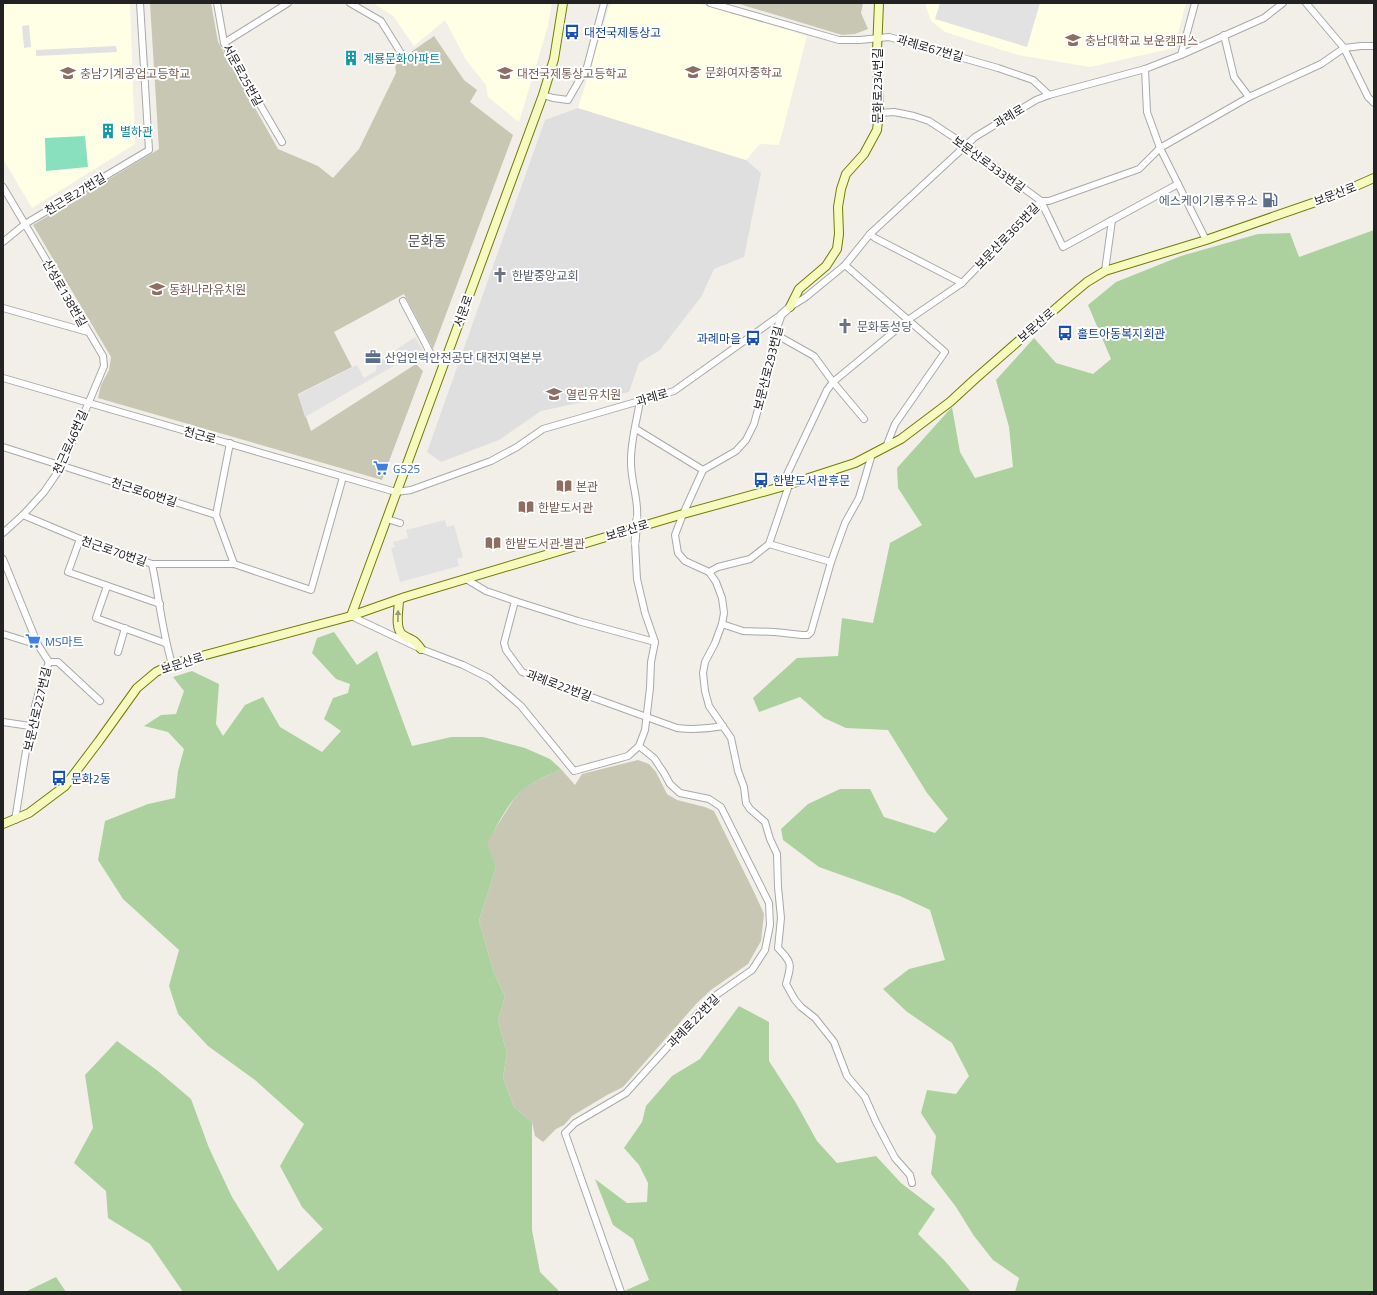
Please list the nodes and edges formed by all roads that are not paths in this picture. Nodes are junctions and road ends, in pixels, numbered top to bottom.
1 (140, 3) edge
2 (217, 3) edge
3 (288, 3) edge
4 (350, 3) edge
5 (564, 3) edge
6 (604, 3) edge
7 (710, 3) edge
8 (879, 3) edge
9 (1195, 3) edge
10 (1283, 3) edge
11 (1306, 3) edge
12 (1224, 35) junction
13 (877, 39) junction
14 (224, 43) junction
15 (1374, 46) edge
16 (1344, 48) junction
17 (1181, 55) junction
18 (404, 58) dead end
19 (1145, 69) junction
20 (543, 94) junction
21 (1050, 95) junction
22 (1249, 97) junction
23 (1374, 103) edge
24 (879, 113) junction
25 (282, 142) dead end
26 (967, 146) junction
27 (1160, 148) junction
28 (1374, 178) edge
29 (1178, 184) junction
30 (3, 187) edge
31 (6, 196) edge
32 (1041, 201) junction
33 (1112, 220) junction
34 (25, 224) junction
35 (870, 234) junction
36 (1206, 240) junction
37 (3, 242) edge
38 (845, 265) junction
39 (1105, 271) junction
40 (962, 283) junction
41 (403, 301) dead end
42 (790, 307) junction
43 (3, 308) edge
44 (782, 314) junction
45 (908, 320) junction
46 (88, 332) junction
47 (775, 334) junction
48 (444, 364) junction
49 (3, 378) edge
50 (833, 382) junction
51 (640, 401) junction
52 (88, 402) junction
53 (864, 419) dead end
54 (636, 429) junction
55 (230, 443) junction
56 (3, 447) edge
57 (886, 447) junction
58 (872, 454) junction
59 (62, 466) junction
60 (703, 470) junction
61 (344, 476) junction
62 (785, 486) junction
63 (396, 492) junction
64 (683, 514) junction
65 (23, 515) junction
66 (216, 515) junction
67 (637, 518) joint
68 (387, 519) junction
69 (400, 523) dead end
70 (3, 533) edge
71 (80, 539) junction
72 (635, 543) joint
73 (769, 544) junction
74 (3, 559) edge
75 (831, 562) junction
76 (152, 564) junction
77 (234, 564) junction
78 (709, 572) junction
79 (466, 579) junction
80 (107, 586) junction
81 (399, 600) junction
82 (515, 601) junction
83 (160, 604) junction
84 (351, 616) junction
85 (722, 624) junction
86 (125, 628) junction
87 (3, 634) edge
88 (655, 642) junction
89 (166, 643) junction
90 (38, 645) junction
91 (421, 649) junction
92 (118, 652) dead end
93 (49, 662) junction
94 (172, 664) junction
95 (100, 701) dead end
96 (647, 717) junction
97 (3, 722) edge
98 (30, 726) junction
99 (723, 726) junction
100 (640, 746) junction
101 (15, 820) junction
102 (3, 824) edge
103 (912, 1183) dead end
104 (621, 1292) edge

1 - 34 street, 천근로27번길
2 - 14 street, 서문로25번길
3 - 14 street
4 - 18 street
5 - 20 main road, 서문로
6 - 20 street
7 - 13 street, 과례로67번길
8 - 13 main road, 문화로234번길
9 - 17 street
10 - 12 street, 과례로
11 - 16 street
12 - 17 street, 과례로
12 - 22 street
13 - 21 street, 과례로67번길
13 - 24 main road, 문화로234번길
14 - 25 street, 서문로25번길
15 - 16 street, 보문산로365번길
16 - 22 street, 보문산로365번길
16 - 23 street
17 - 19 street, 과례로
19 - 21 street, 과례로
19 - 27 street
20 - 48 main road, 서문로
21 - 26 street, 과례로
22 - 27 street, 보문산로365번길
24 - 26 street, 보문산로333번길
24 - 42 main road, 문화로234번길
26 - 32 street, 보문산로333번길
26 - 35 street, 과례로
27 - 29 street
27 - 32 street, 보문산로365번길
28 - 36 main road, 보문산로
29 - 33 street, 보문산로333번길
29 - 36 street
30 - 31 street, 산성로138번길
31 - 34 street, 산성로138번길
32 - 33 street, 보문산로333번길
32 - 40 street, 보문산로365번길
33 - 39 street
34 - 37 street, 천근로27번길
34 - 46 street, 산성로138번길
35 - 38 street, 과례로
35 - 40 street
36 - 39 main road, 보문산로
38 - 42 street, 과례로
38 - 45 street
39 - 57 main road, 보문산로
40 - 45 street, 보문산로365번길
41 - 48 street
42 - 44 street, 과례로
43 - 46 street
44 - 47 street, 보문산로293번길
44 - 51 street, 과례로
45 - 50 street, 보문산로365번길
45 - 57 street
46 - 52 street, 산성로138번길
47 - 50 street
47 - 60 street, 보문산로293번길
48 - 63 main road, 서문로
49 - 52 street, 천근로
50 - 53 street
50 - 62 street, 보문산로365번길
51 - 54 street
51 - 63 street, 과례로
52 - 55 street, 천근로
52 - 59 street, 천근로46번길
54 - 60 street
54 - 67 street
55 - 61 street, 천근로
55 - 66 street
56 - 59 street, 천근로60번길
57 - 58 main road, 보문산로
58 - 62 main road, 보문산로
58 - 75 street
59 - 65 street, 천근로46번길
59 - 66 street, 천근로60번길
60 - 64 street
61 - 63 street, 천근로
61 - 77 street, 천근로70번길
62 - 64 main road, 보문산로
62 - 73 street
63 - 68 main road, 서문로
64 - 78 street
64 - 79 main road, 보문산로
65 - 70 street, 천근로46번길
65 - 71 street, 천근로70번길
66 - 77 street
67 - 72 street, bridge
68 - 69 street
68 - 84 main road, 서문로
71 - 76 street, 천근로70번길
71 - 80 street
72 - 88 street
73 - 75 street
73 - 78 street
74 - 90 street, 보문산로227번길
75 - 85 street
76 - 77 street, 천근로70번길
76 - 83 street
78 - 85 street
79 - 81 main road, 보문산로
79 - 82 street
80 - 83 street
80 - 86 street
81 - 84 main road, 보문산로
91 -> 81 main road
82 - 88 street
82 - 96 street, 과례로22번길
83 - 89 street
84 - 91 street
84 - 94 main road, 보문산로
85 - 99 street
86 - 89 street
86 - 92 street
87 - 90 street
88 - 96 street
89 - 94 street
90 - 93 street, 보문산로227번길
91 - 100 street
93 - 95 street
93 - 98 street, 보문산로227번길
94 - 101 main road, 보문산로
96 - 99 street, 과례로22번길
96 - 100 street
97 - 98 street
98 - 101 street, 보문산로227번길
99 - 103 street
100 - 104 street, 과례로22번길
101 - 102 main road, 보문산로

